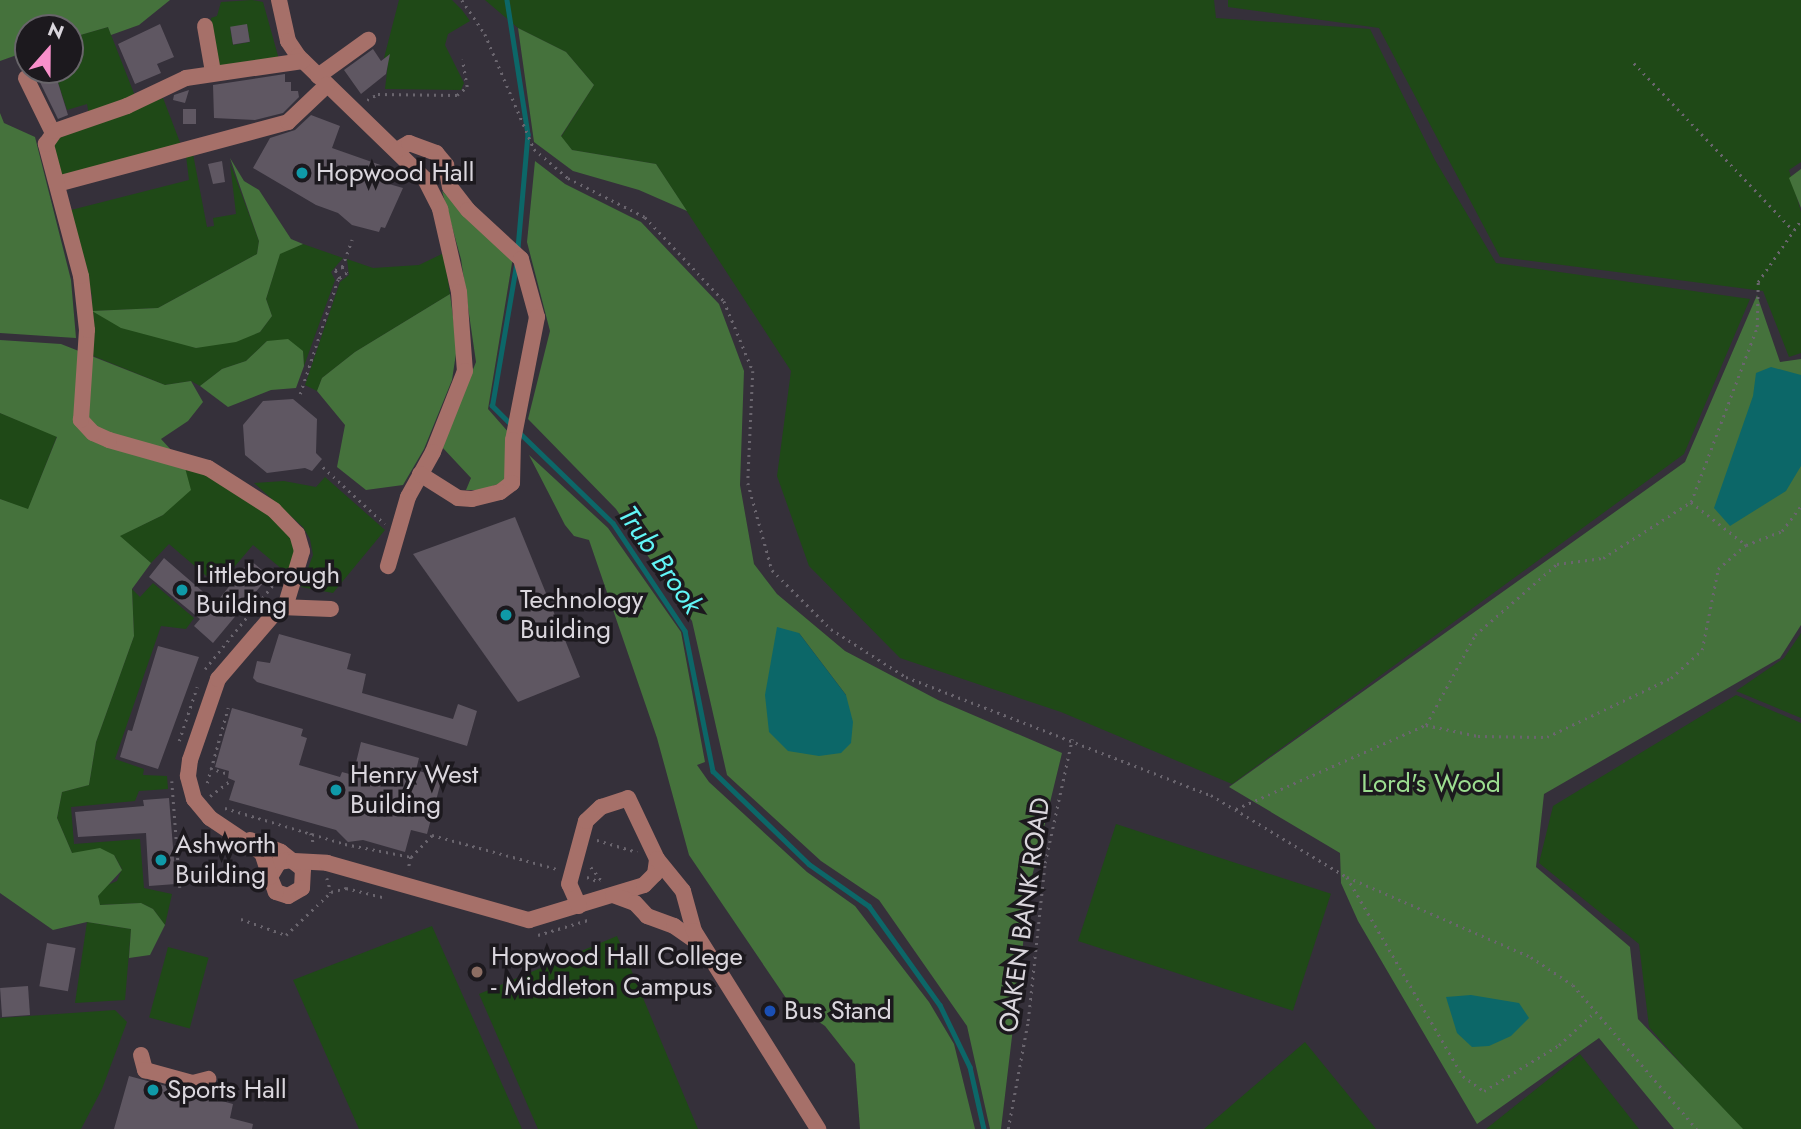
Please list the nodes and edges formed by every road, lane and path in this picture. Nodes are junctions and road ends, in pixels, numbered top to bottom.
1 (279, 0) edge
2 (462, 0) edge
3 (205, 26) dead end
4 (368, 40) dead end
5 (462, 59) dead end
6 (303, 61) junction
7 (1634, 63) dead end
8 (213, 72) junction
9 (322, 81) junction
10 (29, 84) edge
11 (355, 113) junction
12 (53, 133) junction
13 (397, 150) junction
14 (57, 184) junction
15 (1801, 220) edge
16 (1794, 231) junction
17 (352, 240) dead end
18 (342, 267) junction
19 (338, 279) junction
20 (300, 394) dead end
21 (323, 467) dead end
22 (420, 474) junction
23 (1691, 502) junction
24 (1801, 506) edge
25 (398, 529) junction
26 (1746, 545) junction
27 (388, 566) dead end
28 (286, 604) junction
29 (331, 609) dead end
30 (228, 708) dead end
31 (1426, 725) junction
32 (1072, 739) junction
33 (210, 768) junction
34 (229, 774) dead end
35 (231, 780) dead end
36 (206, 800) junction
37 (1236, 809) junction
38 (175, 815) dead end
39 (589, 837) dead end
40 (238, 838) junction
41 (411, 858) junction
42 (584, 859) dead end
43 (657, 859) junction
44 (292, 861) junction
45 (349, 871) junction
46 (270, 877) junction
47 (1347, 877) junction
48 (570, 878) junction
49 (673, 879) junction
50 (648, 882) junction
51 (180, 888) dead end
52 (302, 888) junction
53 (608, 889) junction
54 (400, 894) junction
55 (685, 898) junction
56 (584, 910) junction
57 (642, 910) junction
58 (241, 919) dead end
59 (662, 922) junction
60 (534, 936) dead end
61 (709, 956) junction
62 (1595, 1011) junction
63 (141, 1055) dead end
64 (208, 1079) dead end
65 (818, 1129) edge
66 (1008, 1129) edge
67 (1697, 1129) edge

1 - 6 street
2 - 32 path
3 - 8 street
4 - 9 street
5 - 11 path
6 - 8 street
6 - 9 street
7 - 16 path
8 - 12 street
9 - 11 street
9 - 14 street
10 - 12 street
11 - 13 street
12 - 14 street
13 - 22 street
13 - 22 street
14 - 28 street
15 - 16 path
16 - 23 path
17 - 18 path
18 - 19 path
18 - 19 path
19 - 20 path
21 - 25 path
22 - 25 street
23 - 26 path
23 - 31 path
24 - 26 path
25 - 27 street
26 - 31 path
28 - 29 street
28 - 40 street
30 - 33 path
31 - 37 path
32 - 37 path
32 - 66 path, OAKEN BANK ROAD
33 - 34 path
33 - 36 path
35 - 36 path
36 - 41 path
37 - 47 path
38 - 51 path
39 - 43 path
40 - 44 street
40 - 46 street
41 - 48 path
41 - 54 path
42 - 53 path
43 - 48 street
43 - 49 street
43 - 50 street
44 - 45 street
44 - 46 street
44 - 52 street
45 - 52 street
45 - 54 street
46 - 52 street
47 - 62 path
47 - 62 path
48 - 53 path
48 - 56 street
49 - 50 street
49 - 55 street
50 - 53 street
50 - 57 street
53 - 56 street
53 - 57 street
54 - 56 street
54 - 58 path
55 - 59 street
55 - 61 street
56 - 60 path
57 - 59 street
59 - 61 street
61 - 65 street
62 - 67 path
63 - 64 street

